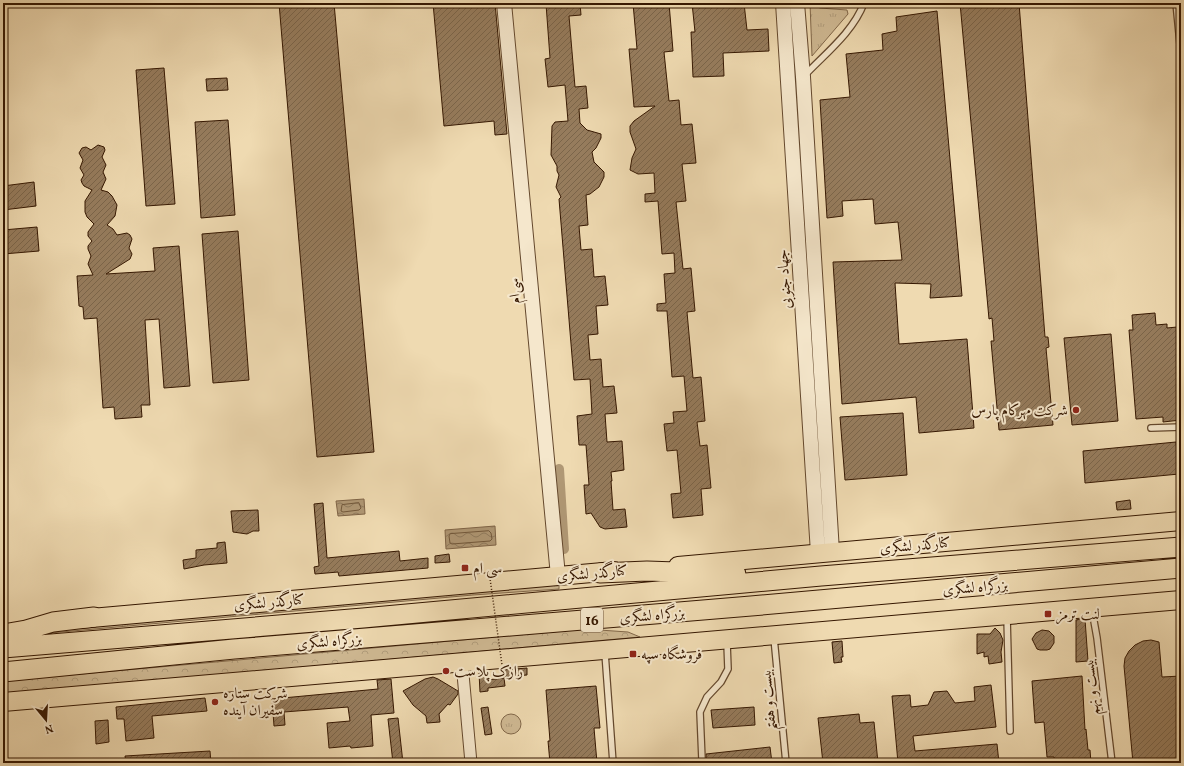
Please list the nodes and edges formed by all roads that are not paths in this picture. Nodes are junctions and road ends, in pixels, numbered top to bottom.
1 (504, 3) edge
2 (783, 3) edge
3 (797, 3) edge
4 (864, 3) edge
5 (1176, 3) edge
6 (1181, 54) edge
7 (803, 77) junction
8 (1181, 427) edge
9 (1151, 428) dead end
10 (1181, 521) edge
11 (1181, 547) edge
12 (825, 552) junction
13 (1181, 568) edge
14 (600, 572) junction
15 (558, 576) junction
16 (821, 576) junction
17 (1181, 600) edge
18 (1092, 608) junction
19 (1007, 615) junction
20 (94, 618) junction
21 (3, 625) edge
22 (3, 634) edge
23 (774, 636) junction
24 (727, 640) junction
25 (3, 648) edge
26 (605, 650) junction
27 (462, 663) junction
28 (3, 672) edge
29 (3, 702) edge
30 (1010, 731) dead end
31 (702, 760) dead end
32 (471, 763) edge
33 (613, 763) edge
34 (786, 763) edge
35 (1112, 763) edge

1 - 15 street, سی‌ام
2 - 12 street, جهاد جنوبی
3 - 7 street, جهاد جنوبی
4 - 7 lane
5 - 6 lane
7 - 12 street, جهاد جنوبی
8 - 9 lane
10 - 12 main road, کنارگذر لشگری
11 - 16 highway, بزرگراه لشگری / 16
12 - 14 main road, کنارگذر لشگری
13 - 28 highway, بزرگراه لشگری / 16
14 - 15 main road, کنارگذر لشگری
14 - 16 highway
15 - 20 main road, کنارگذر لشگری
16 - 25 highway, بزرگراه لشگری / 16
17 - 18 main road
18 - 19 main road
18 - 35 lane, بیست و نهم
19 - 23 main road
19 - 30 lane
20 - 21 main road, کنارگذر لشگری
20 - 22 highway
23 - 24 main road
23 - 34 lane, بیست و هفتم
24 - 26 main road
24 - 31 lane
26 - 27 main road
26 - 33 lane
27 - 29 main road
27 - 32 street

